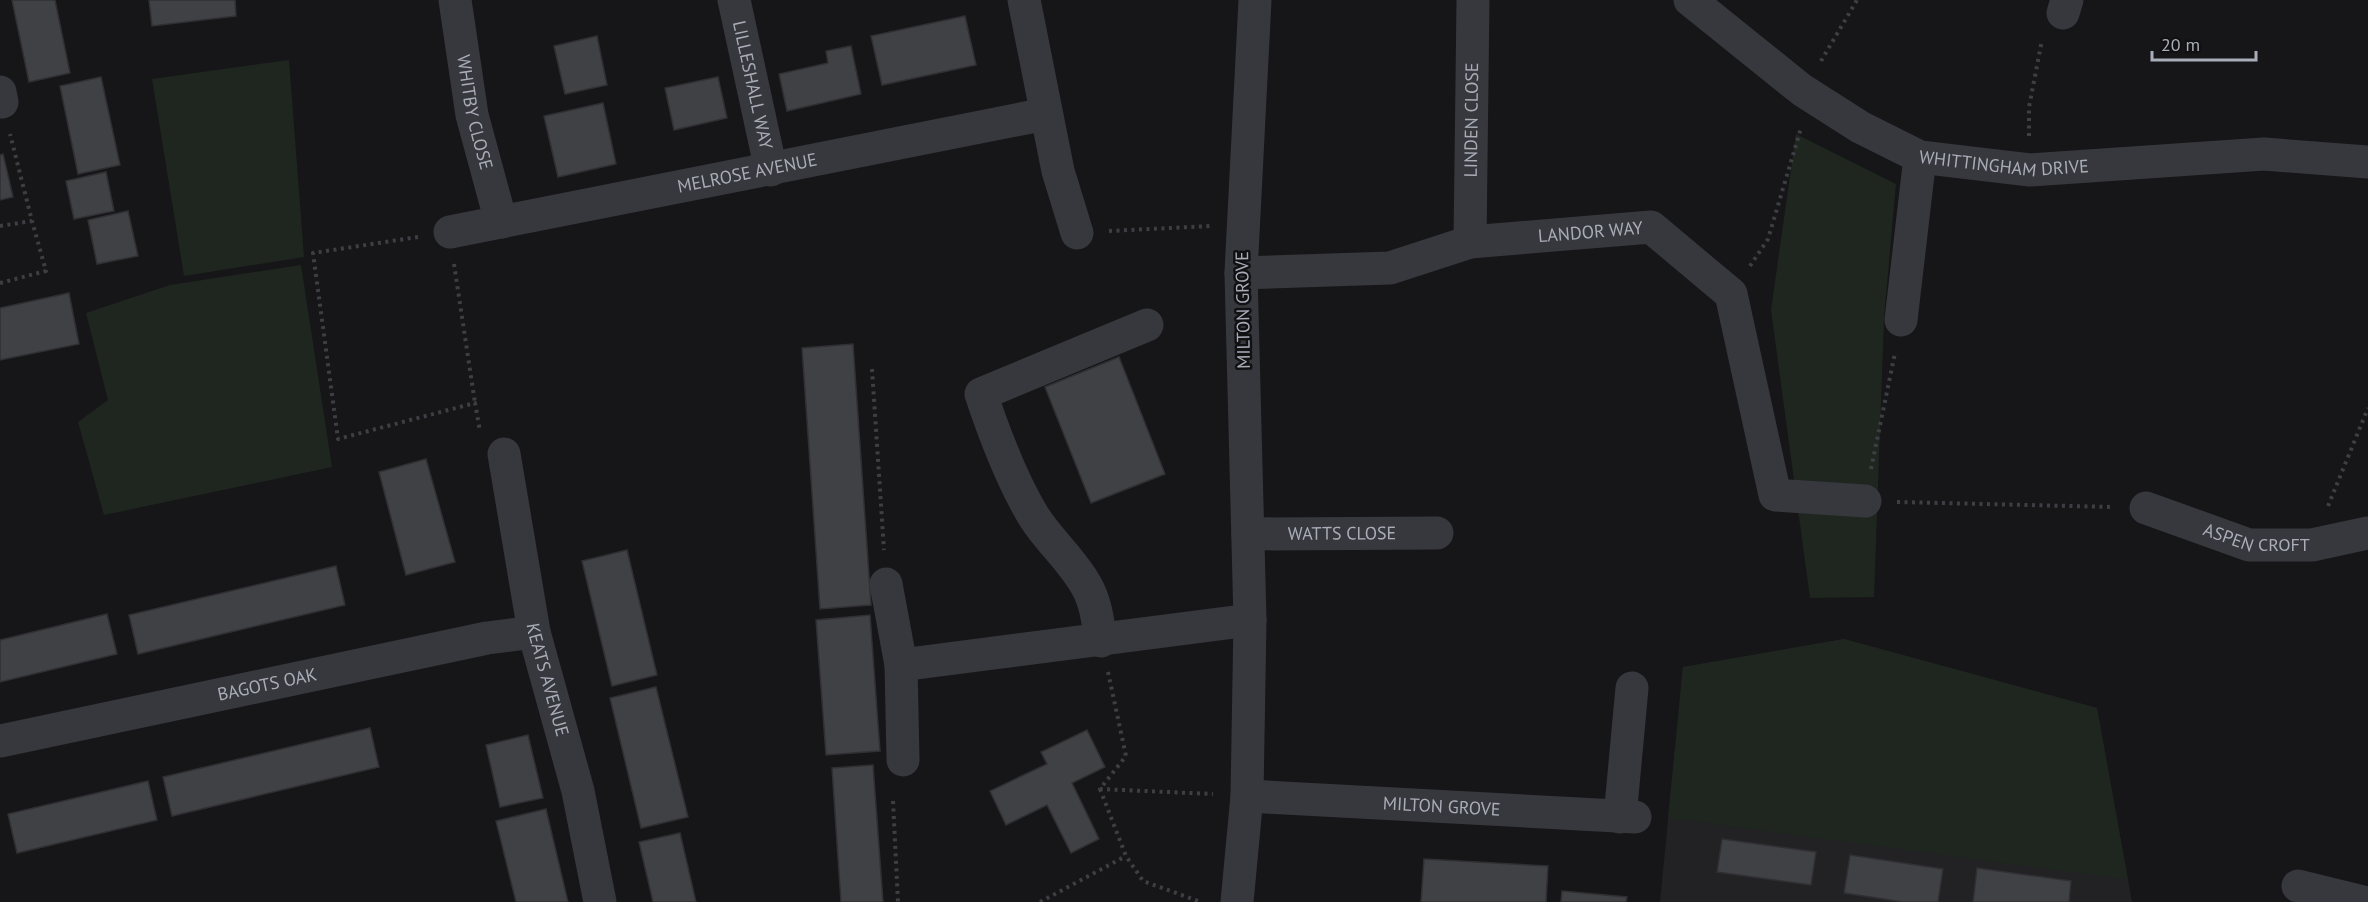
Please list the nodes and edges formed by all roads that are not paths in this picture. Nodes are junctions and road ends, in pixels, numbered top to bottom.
1 (455, 0) edge
2 (734, 0) edge
3 (1024, 0) edge
4 (1255, 0) edge
5 (1473, 0) edge
6 (1695, 1) edge
7 (1046, 114) junction
8 (1920, 157) junction
9 (2368, 162) edge
10 (771, 170) junction
11 (501, 222) junction
12 (450, 232) road end
13 (1077, 233) road end
14 (1470, 242) junction
15 (1241, 273) junction
16 (1901, 320) road end
17 (1147, 325) dead end
18 (504, 454) road end
19 (1865, 501) road end
20 (2146, 508) road end
21 (1437, 533) dead end
22 (2368, 533) edge
23 (1248, 534) junction
24 (886, 584) road end
25 (1250, 620) junction
26 (534, 633) junction
27 (1101, 641) junction
28 (901, 665) junction
29 (1632, 688) dead end
30 (0, 741) edge
31 (903, 760) dead end
32 (1247, 796) junction
33 (2298, 886) dead end
34 (600, 902) edge
35 (1237, 902) edge
36 (2362, 902) edge

1 - 11 street, WHITBY CLOSE
2 - 10 street, LILLESHALL WAY
3 - 7 street
4 - 15 street, MILTON GROVE
5 - 14 street, LINDEN CLOSE
6 - 8 street, WHITTINGHAM DRIVE
7 - 10 street, MELROSE AVENUE
7 - 13 street
8 - 9 street, WHITTINGHAM DRIVE
8 - 16 street
10 - 11 street, MELROSE AVENUE
11 - 12 street, MELROSE AVENUE
14 - 15 street, LANDOR WAY
14 - 19 street, LANDOR WAY
15 - 23 street, MILTON GROVE
17 - 27 street
18 - 26 street, KEATS AVENUE
20 - 22 street, ASPEN CROFT
21 - 23 street, WATTS CLOSE
23 - 25 street, MILTON GROVE
24 - 28 street
25 - 27 street
25 - 32 street, MILTON GROVE
26 - 30 street, BAGOTS OAK
26 - 34 street, KEATS AVENUE
27 - 28 street
28 - 31 street
29 - 32 street, MILTON GROVE
32 - 35 street, MILTON GROVE
33 - 36 street

